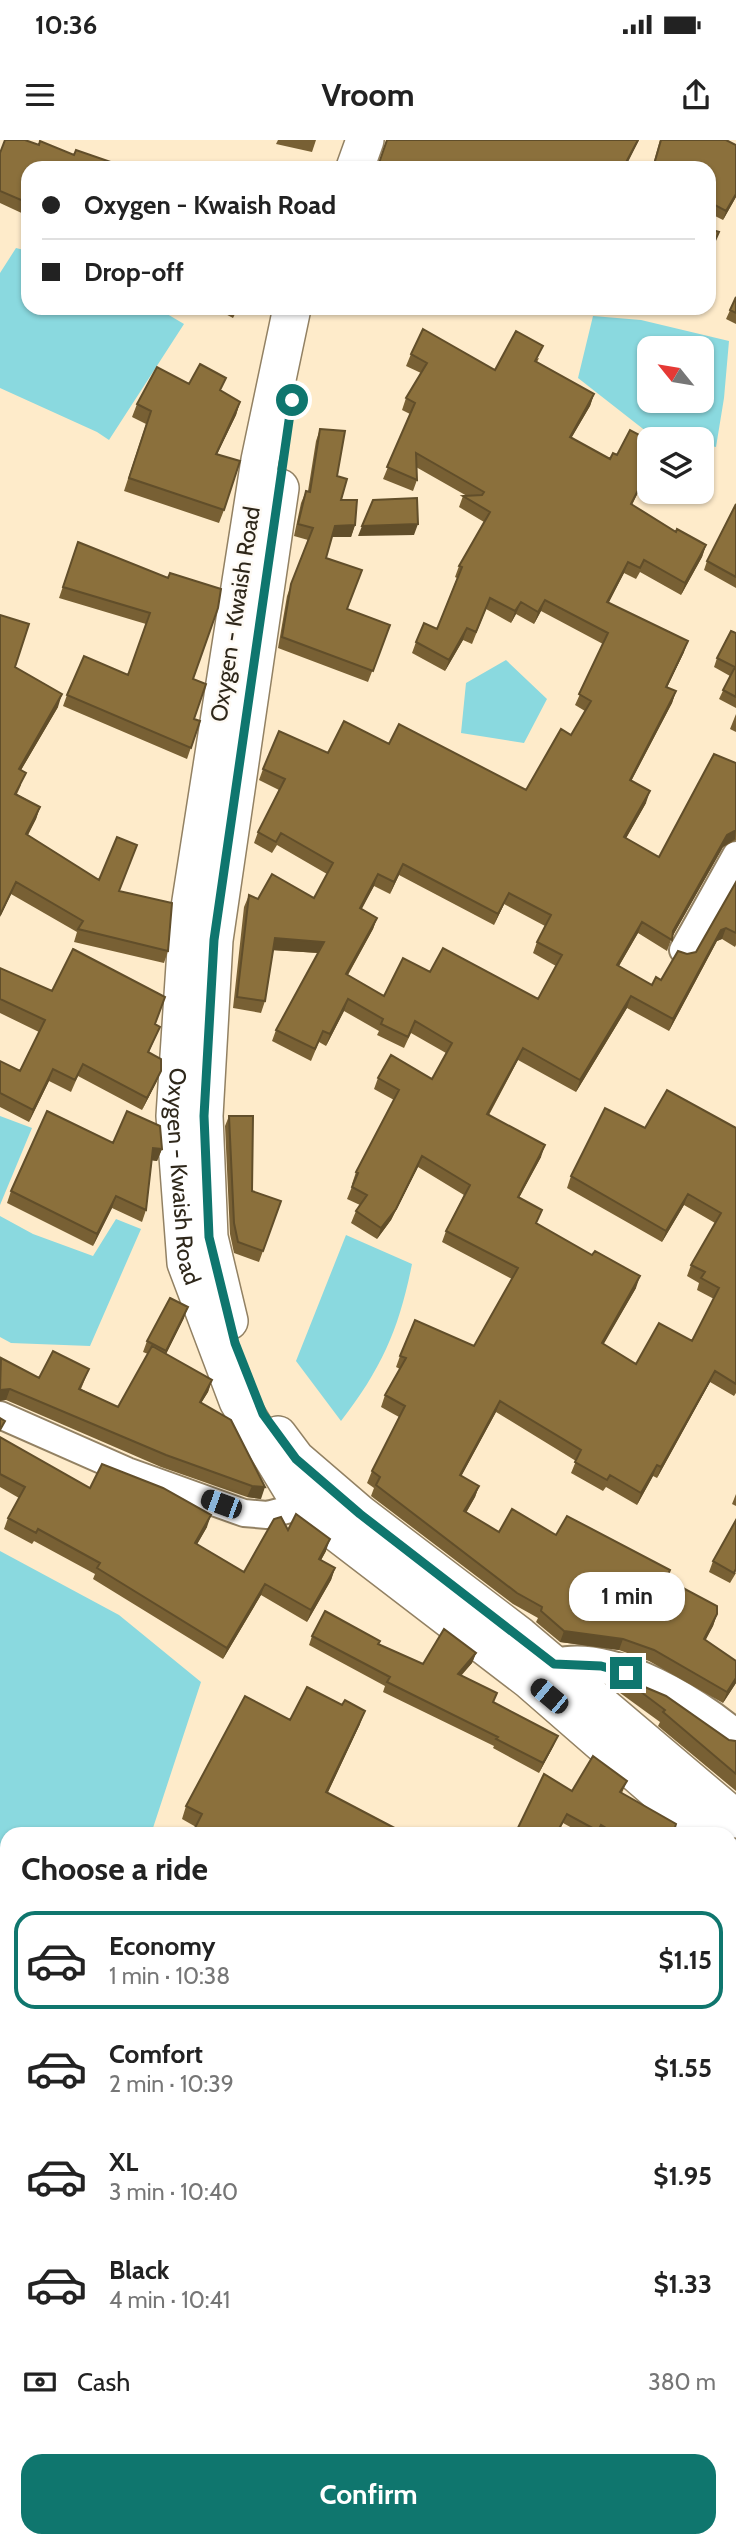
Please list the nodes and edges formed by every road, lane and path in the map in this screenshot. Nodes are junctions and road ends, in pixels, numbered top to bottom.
1 (339, 140) edge
2 (365, 140) edge
3 (332, 161) edge
4 (358, 161) edge
5 (291, 315) edge
6 (312, 315) edge
7 (736, 855) edge
8 (683, 950) edge
9 (0, 1415) edge
10 (302, 1506) junction
11 (542, 1672) junction
12 (736, 1738) edge
13 (736, 1819) edge
14 (699, 1827) edge

1 - 3 main road
2 - 4 main road
5 - 10 main road, Oxygen - Kwaish Road
6 - 11 main road, Oxygen - Kwaish Road
7 - 8 street
9 - 10 street
10 - 11 main road, Oxygen - Kwaish Road
11 - 12 street
11 - 13 main road, Oxygen - Kwaish Road
11 - 14 main road, Oxygen - Kwaish Road

